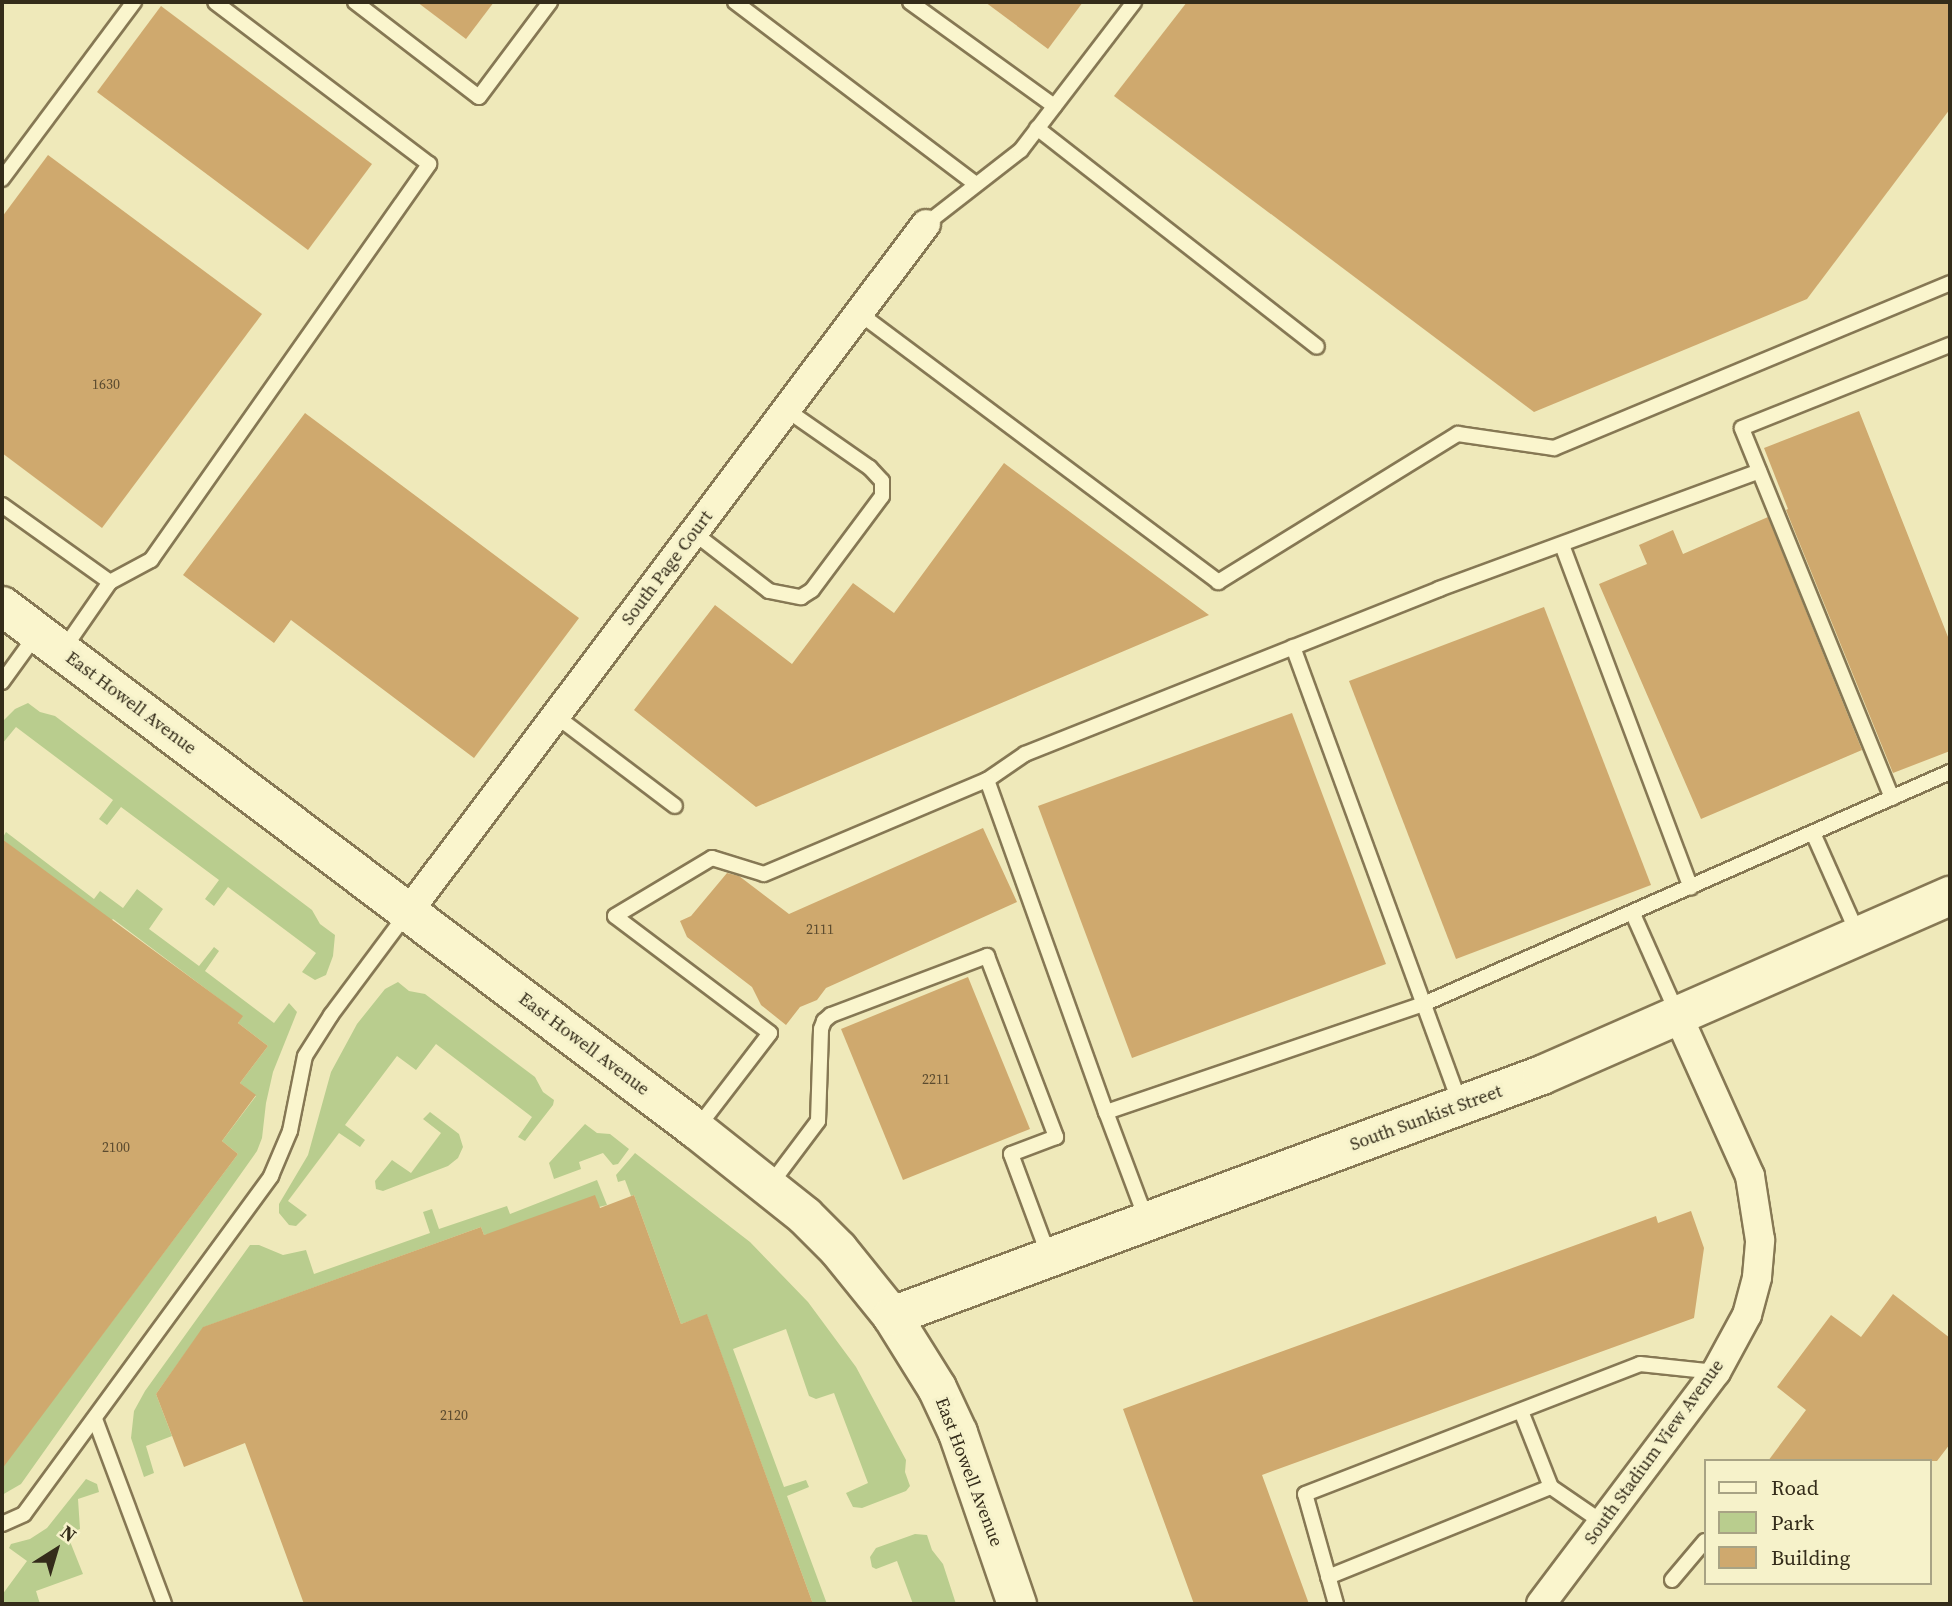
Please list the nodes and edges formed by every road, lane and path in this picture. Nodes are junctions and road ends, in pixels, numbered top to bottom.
1 (134, 2) edge
2 (215, 2) edge
3 (355, 2) edge
4 (550, 2) edge
5 (735, 2) edge
6 (909, 2) edge
7 (1134, 2) edge
8 (1054, 106) junction
9 (1037, 128) junction
10 (2, 179) edge
11 (976, 184) junction
12 (926, 224) joint
13 (1950, 283) edge
14 (859, 313) junction
15 (1950, 345) edge
16 (1317, 347) dead end
17 (786, 410) junction
18 (1759, 471) junction
19 (2, 505) edge
20 (694, 533) junction
21 (1562, 545) junction
22 (110, 582) junction
23 (2, 606) edge
24 (50, 642) junction
25 (1293, 648) junction
26 (2, 682) edge
27 (556, 716) junction
28 (1950, 772) edge
29 (987, 780) junction
30 (1892, 798) junction
31 (675, 806) dead end
32 (1813, 833) junction
33 (1691, 888) junction
34 (1950, 896) edge
35 (408, 912) junction
36 (1633, 914) junction
37 (1859, 937) junction
38 (1426, 1003) junction
39 (1678, 1016) junction
40 (1461, 1106) junction
41 (1105, 1112) junction
42 (697, 1130) junction
43 (770, 1185) junction
44 (1147, 1221) junction
45 (1050, 1257) junction
46 (892, 1316) junction
47 (1716, 1372) junction
48 (1521, 1411) junction
49 (95, 1419) junction
50 (1551, 1487) junction
51 (1602, 1522) junction
52 (2, 1524) edge
53 (1703, 1543) edge
54 (1328, 1577) junction
55 (1672, 1580) dead end
56 (164, 1604) edge
57 (1017, 1604) edge
58 (1336, 1604) edge
59 (1541, 1604) edge

1 - 10 lane
2 - 22 lane
3 - 4 lane
5 - 11 lane
6 - 8 lane
7 - 8 lane
8 - 9 lane
9 - 11 lane
9 - 16 lane
11 - 12 lane
12 - 14 street, South Page Court
13 - 14 lane
14 - 17 street, South Page Court
15 - 18 lane
17 - 20 street, South Page Court
17 - 20 lane
18 - 21 lane
18 - 30 lane
19 - 22 lane
20 - 27 street, South Page Court
21 - 25 lane
21 - 33 lane
22 - 24 lane
23 - 24 street, East Howell Avenue
24 - 26 lane
24 - 35 street, East Howell Avenue
25 - 29 lane
25 - 38 lane
27 - 31 lane
27 - 35 street, South Page Court
28 - 30 lane
29 - 41 lane
29 - 42 lane
30 - 32 lane
32 - 33 lane
32 - 37 lane
33 - 36 lane
34 - 37 street, South Sunkist Street
35 - 42 street, East Howell Avenue
35 - 49 lane
36 - 38 lane
36 - 39 lane
37 - 39 street, South Sunkist Street
38 - 40 lane
38 - 41 lane
39 - 40 street, South Sunkist Street
39 - 47 street, South Stadium View Avenue
40 - 44 street, South Sunkist Street
41 - 44 lane
42 - 43 street, East Howell Avenue
43 - 45 lane
43 - 46 street, East Howell Avenue
44 - 45 street, South Sunkist Street
45 - 46 street, South Sunkist Street
46 - 57 street, East Howell Avenue
47 - 48 lane
47 - 51 street, South Stadium View Avenue
48 - 50 lane
48 - 54 lane
49 - 52 lane
49 - 56 lane
50 - 51 lane
50 - 54 lane
51 - 59 street, South Stadium View Avenue
53 - 55 lane
54 - 58 lane

